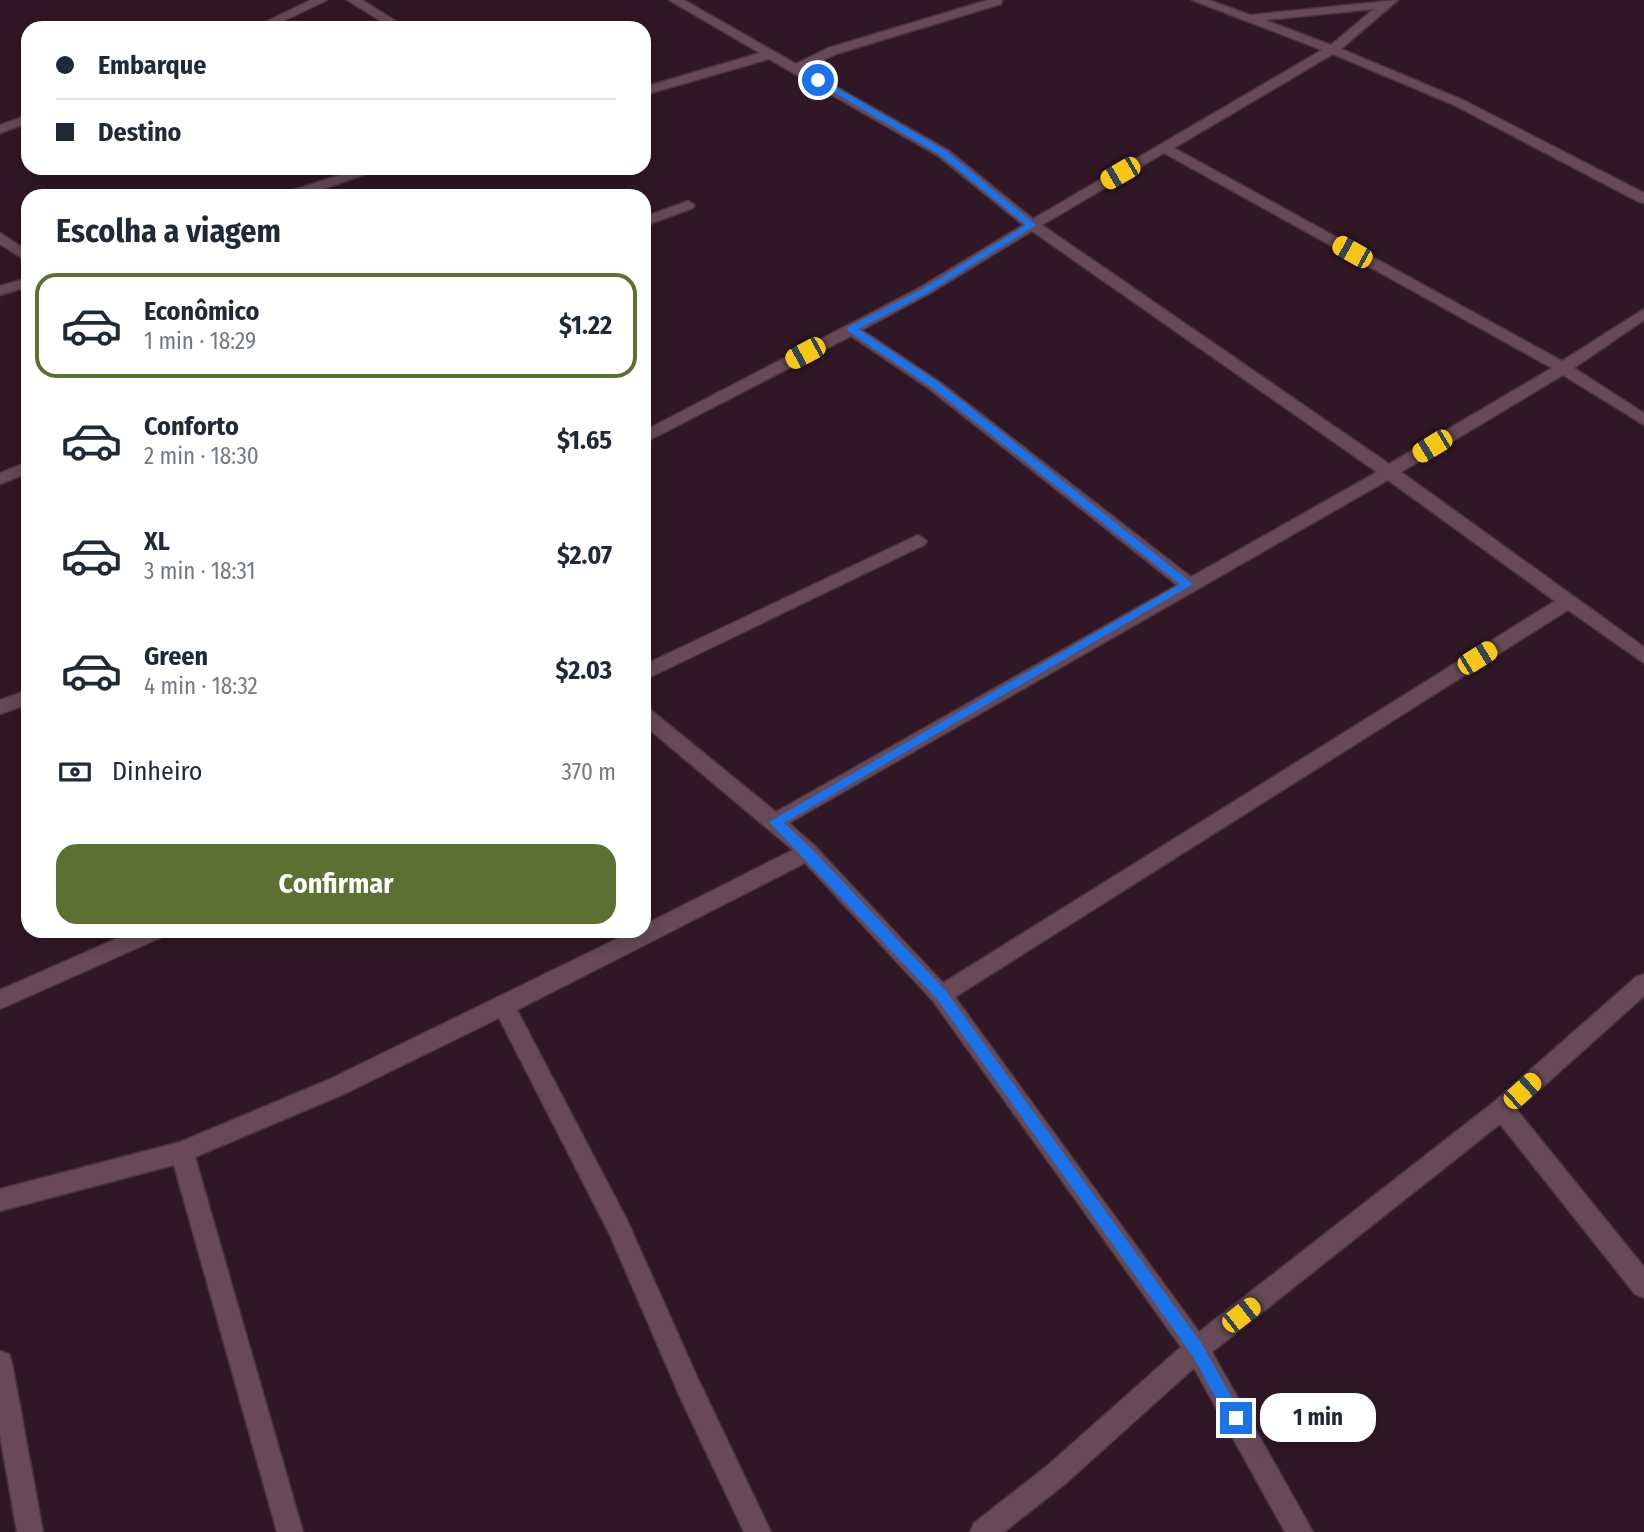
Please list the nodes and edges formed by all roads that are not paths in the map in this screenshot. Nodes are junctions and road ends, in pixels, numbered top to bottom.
1 (321, 0) edge
2 (353, 0) edge
3 (675, 0) edge
4 (1198, 0) edge
5 (997, 1) edge
6 (1390, 2) edge
7 (1249, 18) junction
8 (274, 21) edge
9 (389, 21) edge
10 (1333, 49) junction
11 (768, 55) junction
12 (797, 68) junction
13 (651, 89) edge
14 (21, 122) edge
15 (0, 129) edge
16 (1164, 148) junction
17 (354, 175) edge
18 (311, 189) edge
19 (1644, 200) edge
20 (688, 205) dead end
21 (651, 219) edge
22 (1032, 225) junction
23 (0, 237) edge
24 (21, 253) edge
25 (21, 284) edge
26 (0, 291) edge
27 (1644, 313) edge
28 (851, 329) junction
29 (1563, 368) junction
30 (1644, 420) edge
31 (651, 434) edge
32 (21, 470) edge
33 (1389, 472) junction
34 (0, 479) edge
35 (918, 541) dead end
36 (1188, 584) junction
37 (1570, 600) junction
38 (1644, 656) edge
39 (651, 670) edge
40 (21, 700) edge
41 (0, 707) edge
42 (651, 721) edge
43 (775, 822) junction
44 (808, 852) junction
45 (651, 932) edge
46 (140, 938) edge
47 (638, 938) edge
48 (1644, 983) edge
49 (941, 995) junction
50 (0, 1000) edge
51 (504, 1006) junction
52 (1502, 1109) junction
53 (182, 1152) junction
54 (0, 1200) edge
55 (1644, 1286) edge
56 (1197, 1349) junction
57 (0, 1363) edge
58 (30, 1532) edge
59 (290, 1532) edge
60 (758, 1532) edge
61 (983, 1532) edge
62 (1300, 1532) edge

1 - 8 street
2 - 9 street
3 - 11 street
4 - 7 street
5 - 12 street
6 - 7 street
6 - 10 street
7 - 10 street
10 - 16 street
10 - 19 street
11 - 12 street
11 - 13 street
12 - 22 street
14 - 15 street
16 - 22 street
16 - 29 street
17 - 18 street
20 - 21 street
22 - 28 street
22 - 33 street
23 - 24 street
25 - 26 street
27 - 29 street
28 - 31 street
28 - 36 street
29 - 30 street
29 - 33 street
32 - 34 street
33 - 36 street
33 - 37 street
35 - 39 street
36 - 43 street
37 - 38 street
37 - 49 street
40 - 41 street
42 - 43 street
43 - 44 street
44 - 45 street
44 - 49 street
46 - 50 street
47 - 51 street
48 - 52 street
49 - 56 street
51 - 53 street
51 - 60 street
52 - 55 street
52 - 56 street
53 - 54 street
53 - 59 street
56 - 61 street
56 - 62 street
57 - 58 street

